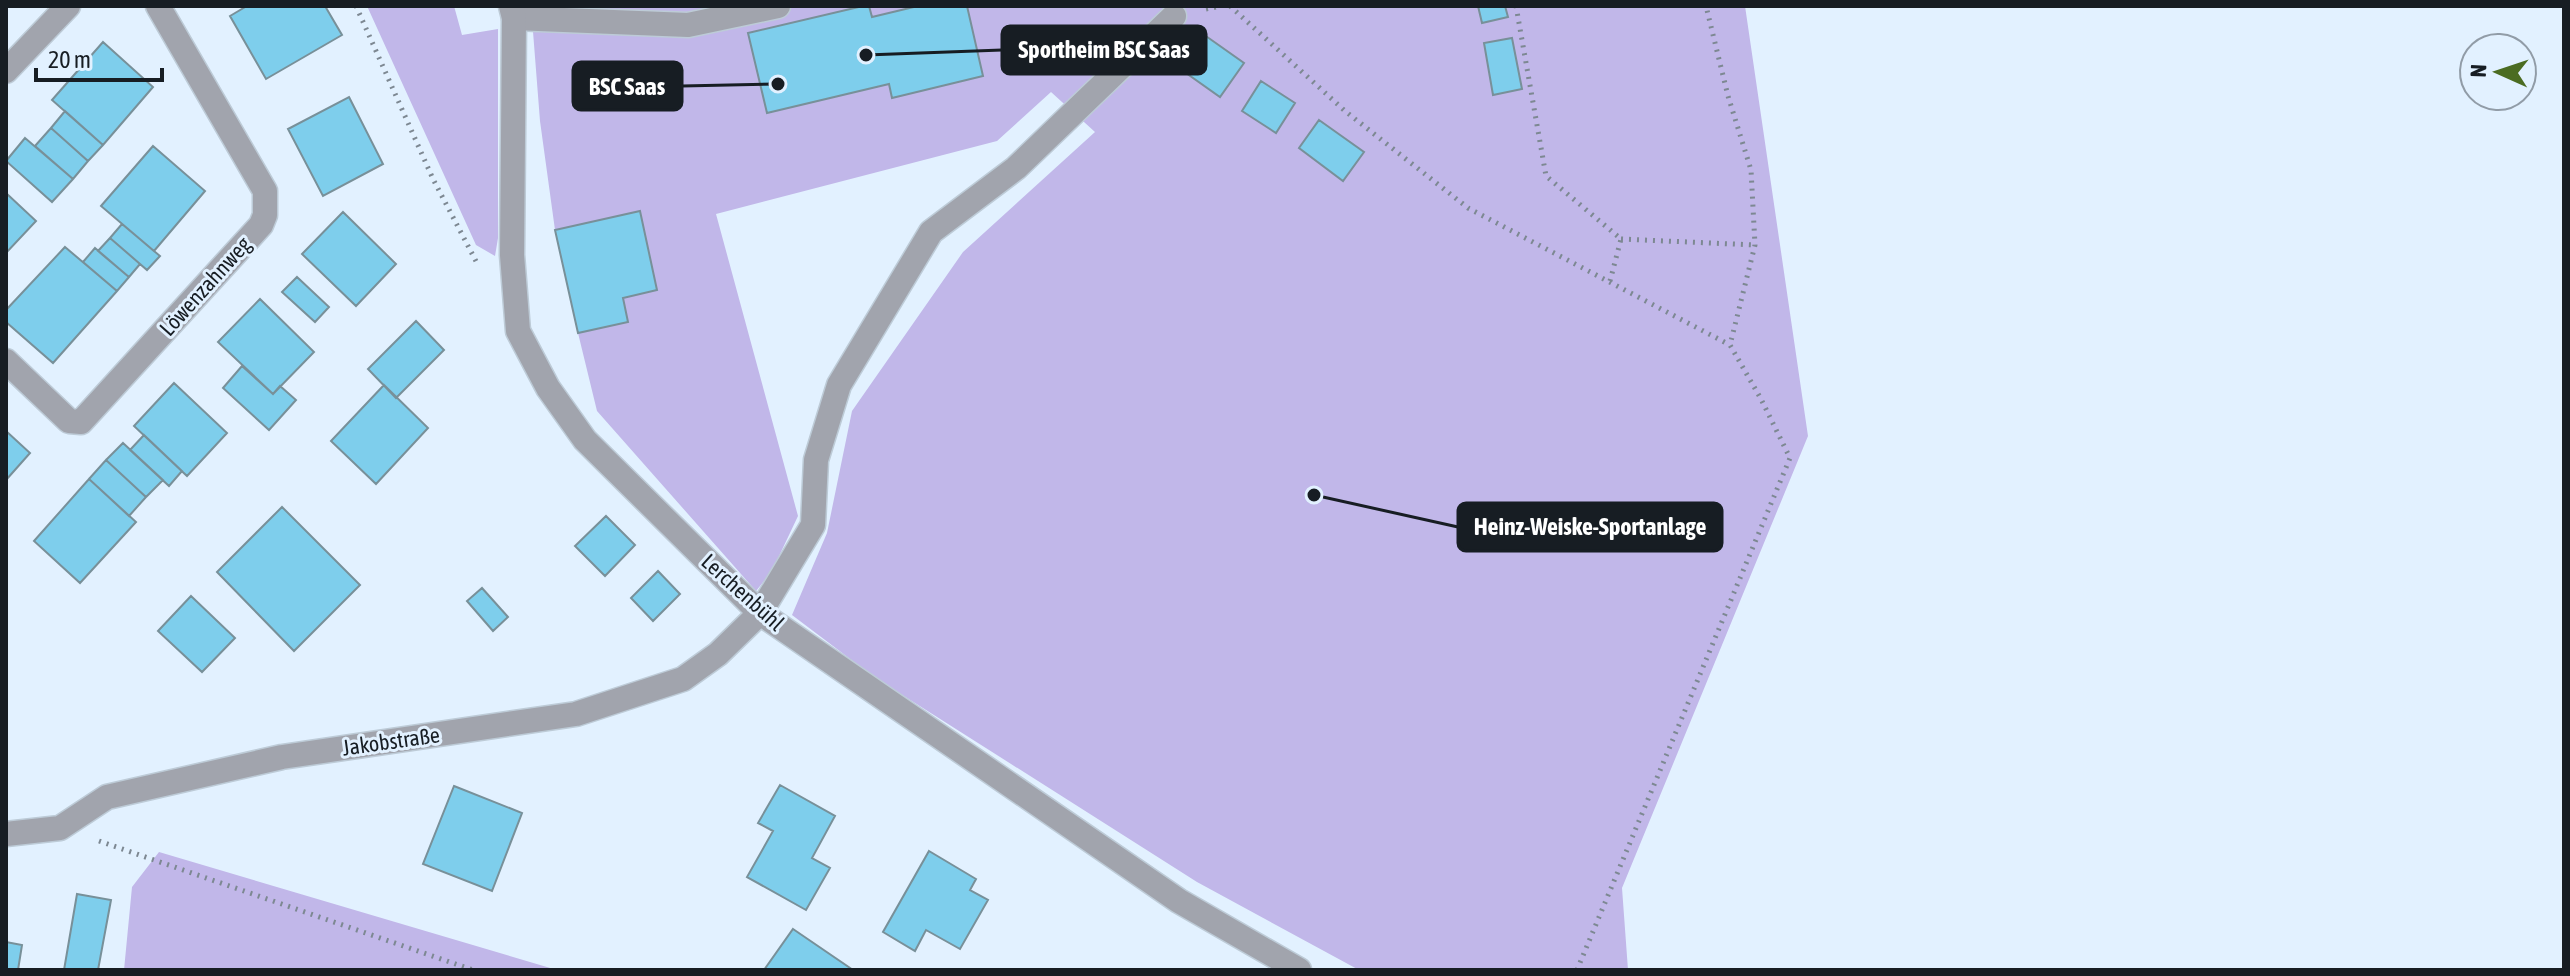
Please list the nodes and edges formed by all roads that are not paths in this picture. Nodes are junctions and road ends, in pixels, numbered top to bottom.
1 (68, 6) edge
2 (158, 6) edge
3 (778, 6) edge
4 (512, 12) edge
5 (1174, 16) dead end
6 (6, 71) edge
7 (6, 361) edge
8 (760, 613) junction
9 (6, 834) edge
10 (1299, 970) edge

1 - 6 street
2 - 7 street, Löwenzahnweg
3 - 4 street
4 - 8 street, Lerchenbühl
5 - 8 street, Jakobstraße
8 - 9 street, Jakobstraße
8 - 10 street, Lerchenbühl

